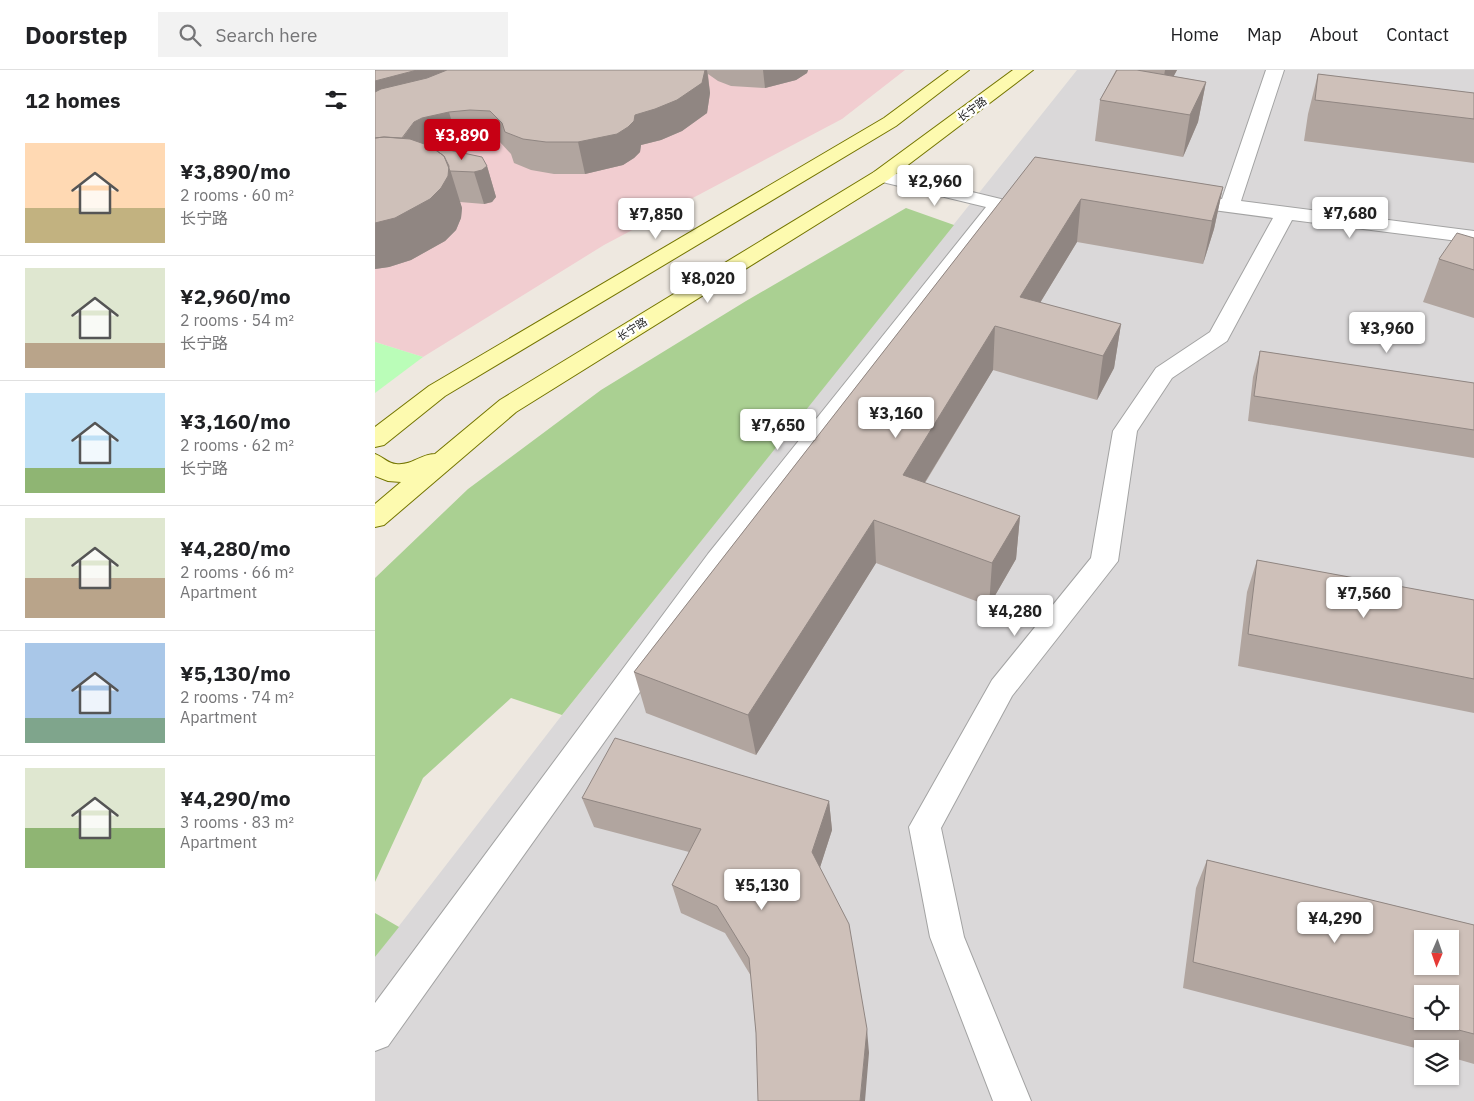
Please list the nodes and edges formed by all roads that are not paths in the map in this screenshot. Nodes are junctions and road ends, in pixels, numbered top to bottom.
1 (960, 70) edge
2 (1024, 70) edge
3 (1275, 70) edge
4 (881, 176) junction
5 (1163, 197) edge
6 (1230, 206) junction
7 (1286, 213) junction
8 (1474, 236) edge
9 (383, 433) edge
10 (461, 446) junction
11 (375, 450) edge
12 (375, 463) edge
13 (375, 518) edge
14 (375, 1033) edge
15 (1013, 1101) edge

1 - 9 street
2 - 4 street, 长宁路
3 - 6 street
4 - 10 street, 长宁路
4 - 14 street
5 - 6 street
6 - 7 street
7 - 8 street
7 - 15 street
9 - 11 street
10 - 12 street
10 - 13 street, 长宁路

